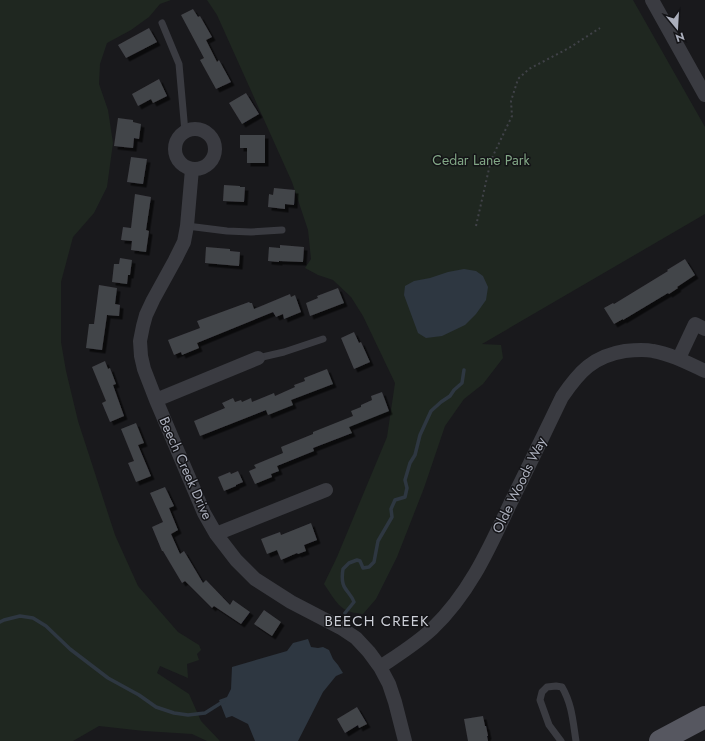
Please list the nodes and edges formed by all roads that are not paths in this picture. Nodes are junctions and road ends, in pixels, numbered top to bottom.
1 (652, 0) edge
2 (162, 23) dead end
3 (705, 95) edge
4 (185, 132) junction
5 (192, 169) junction
6 (187, 226) junction
7 (282, 230) dead end
8 (705, 329) edge
9 (323, 339) dead end
10 (258, 358) joint
11 (679, 358) junction
12 (705, 371) edge
13 (156, 400) junction
14 (326, 490) dead end
15 (216, 534) junction
16 (380, 667) junction
17 (705, 717) edge
18 (405, 741) edge
19 (561, 741) edge
20 (576, 741) edge
21 (660, 741) edge

1 - 3 street
2 - 4 lane
4 - 5 street
4 - 5 street
5 - 6 street, Beech Creek Drive
6 - 7 lane
6 - 13 street, Beech Creek Drive
8 - 11 street
9 - 10 lane
10 - 13 street, Beech Creek Drive
11 - 12 street, Olde Woods Way
11 - 16 street, Olde Woods Way
13 - 15 street, Beech Creek Drive
14 - 15 street, Beech Creek Drive
15 - 16 street, Beech Creek Drive
16 - 18 street, Beech Creek Drive
17 - 21 main road
19 - 20 lane

